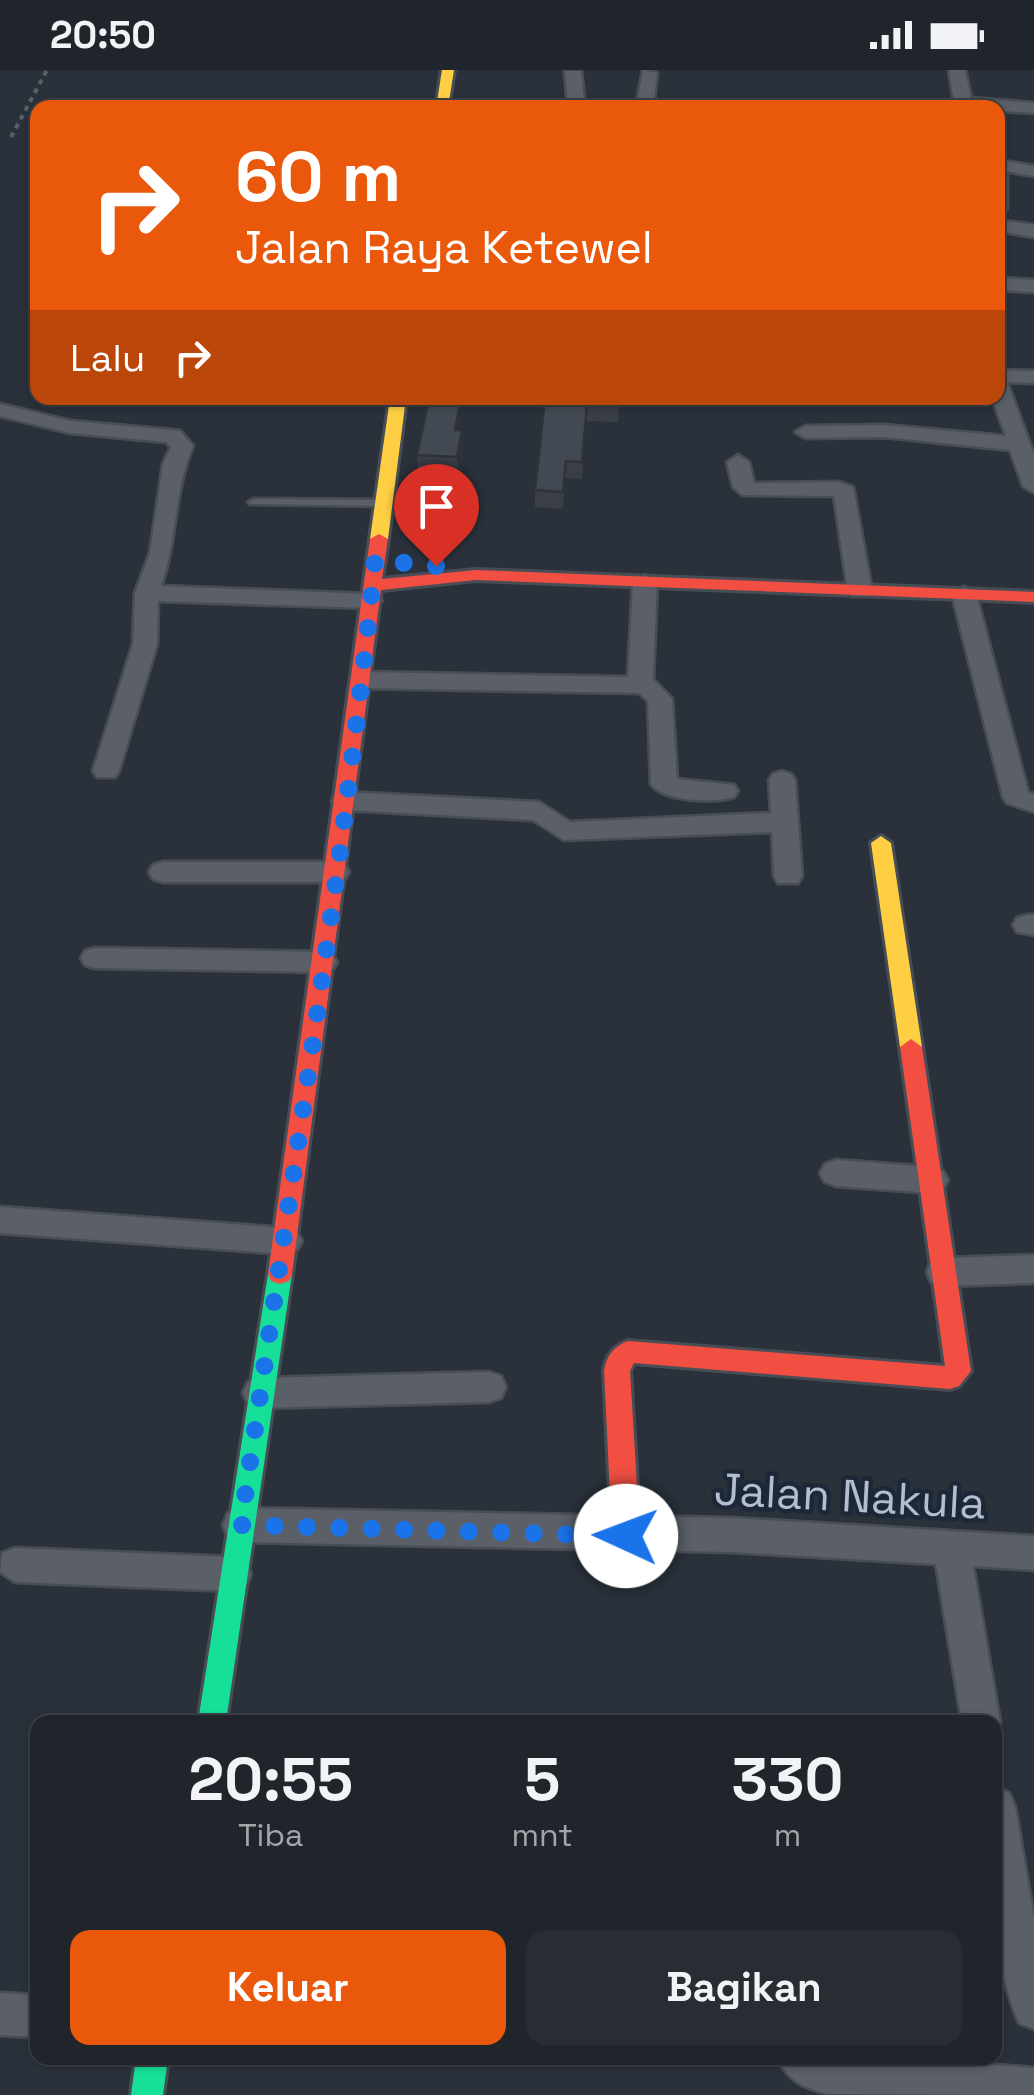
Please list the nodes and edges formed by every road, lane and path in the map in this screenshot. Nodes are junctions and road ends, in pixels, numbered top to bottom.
1 (47, 70) edge
2 (448, 70) edge
3 (957, 70) edge
4 (573, 72) edge
5 (650, 73) dead end
6 (31, 100) edge
7 (443, 100) edge
8 (577, 100) edge
9 (645, 100) edge
10 (962, 100) edge
11 (30, 102) edge
12 (1005, 107) edge
13 (1034, 108) edge
14 (11, 138) dead end
15 (1005, 167) edge
16 (1034, 171) edge
17 (1005, 227) edge
18 (1034, 231) edge
19 (1005, 284) edge
20 (1034, 286) edge
21 (1005, 376) edge
22 (1034, 377) edge
23 (1005, 402) edge
24 (397, 405) edge
25 (0, 410) edge
26 (806, 432) dead end
27 (1026, 456) edge
28 (738, 462) dead end
29 (1034, 486) edge
30 (254, 502) dead end
31 (384, 503) junction
32 (375, 560) junction
33 (476, 575) junction
34 (645, 582) junction
35 (860, 591) junction
36 (147, 593) junction
37 (371, 593) junction
38 (964, 594) junction
39 (1034, 597) edge
40 (362, 680) junction
41 (640, 684) junction
42 (106, 771) dead end
43 (782, 780) dead end
44 (725, 791) dead end
45 (345, 801) junction
46 (1034, 803) edge
47 (785, 822) junction
48 (880, 842) dead end
49 (163, 872) dead end
50 (335, 872) junction
51 (788, 876) dead end
52 (95, 958) dead end
53 (322, 962) junction
54 (836, 1173) dead end
55 (932, 1180) junction
56 (0, 1220) edge
57 (286, 1241) junction
58 (1034, 1268) edge
59 (943, 1272) junction
60 (489, 1387) dead end
61 (260, 1393) junction
62 (241, 1525) junction
63 (626, 1536) junction
64 (952, 1549) junction
65 (1034, 1553) edge
66 (15, 1565) dead end
67 (233, 1574) junction
68 (213, 1715) edge
69 (980, 1715) edge
70 (1002, 1849) edge
71 (1034, 2008) edge
72 (0, 2014) edge
73 (30, 2016) edge
74 (151, 2065) edge
75 (809, 2065) edge
76 (1034, 2090) edge
77 (147, 2095) edge

1 - 6 path
2 - 7 street
3 - 10 street
4 - 8 street
5 - 9 street
11 - 14 path
12 - 13 street
15 - 16 street
17 - 18 street
19 - 20 street
21 - 22 street
23 - 27 street
24 - 31 street
25 - 36 street
26 - 27 street
27 - 29 street
28 - 35 street
30 - 31 lane
31 - 32 street
32 - 33 street
32 - 37 street
33 - 34 street
33 - 37 street
34 - 35 street
34 - 41 street
35 - 38 street
36 - 37 street
36 - 42 street
37 - 40 street
38 - 39 street
38 - 46 street
40 - 41 street
40 - 45 street
41 - 44 street
43 - 47 street
45 - 47 street
45 - 50 street
47 - 51 street
48 - 55 street
49 - 50 street
50 - 53 street
52 - 53 street
53 - 57 street
54 - 55 street
55 - 59 street
56 - 57 street
57 - 61 street
58 - 59 street
59 - 63 street
60 - 61 street
61 - 62 street
62 - 63 street, Jalan Nakula
62 - 67 street
63 - 64 street, Jalan Nakula
64 - 65 street, Jalan Nakula
64 - 69 street
66 - 67 street
67 - 68 street
70 - 71 street
72 - 73 street
74 - 77 street
75 - 76 street

